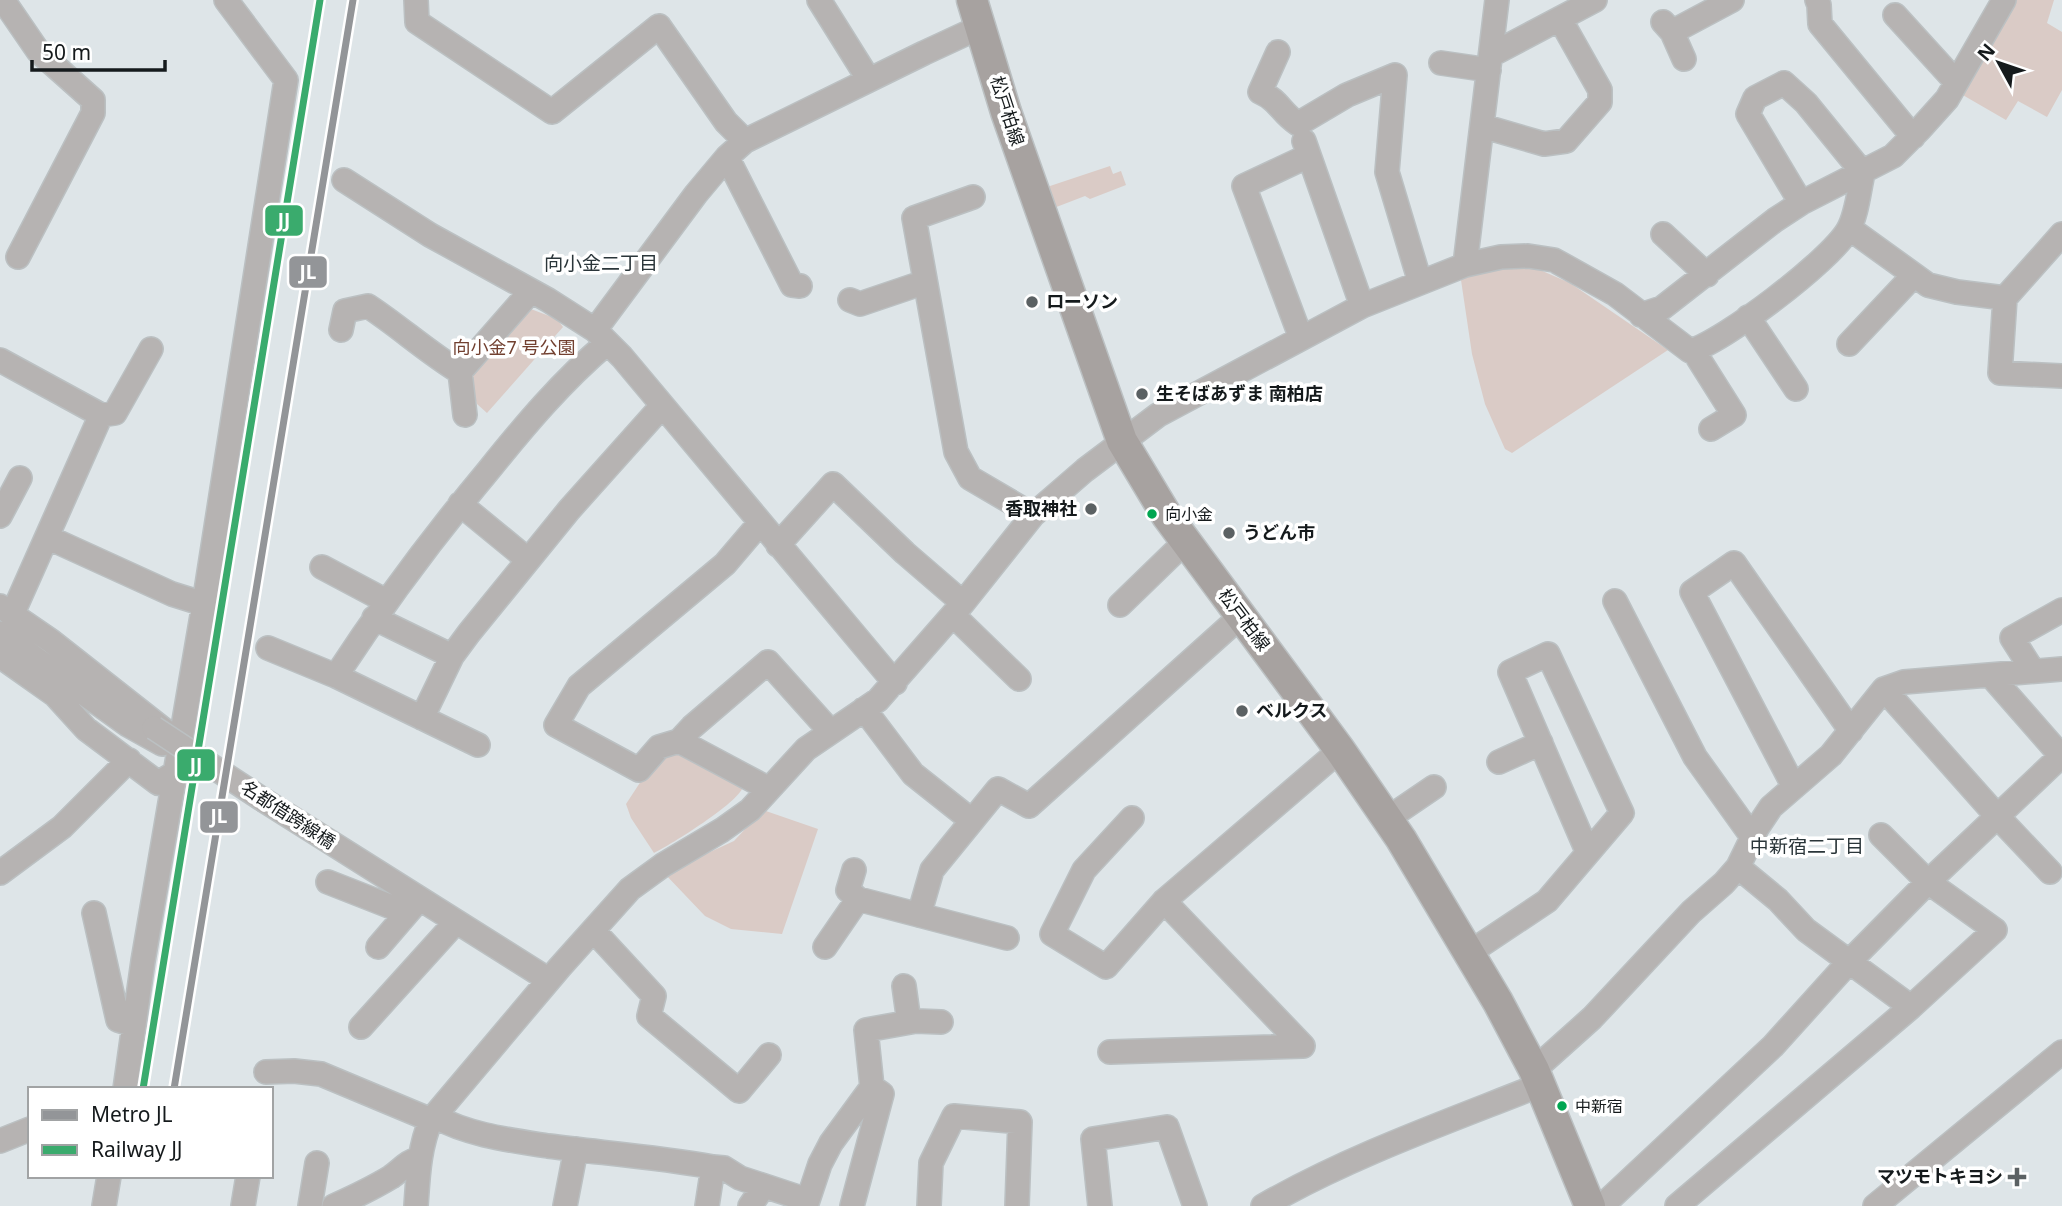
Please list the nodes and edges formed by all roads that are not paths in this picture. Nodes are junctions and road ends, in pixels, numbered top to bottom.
1 (226, 0) edge
2 (416, 0) edge
3 (819, 0) edge
4 (1497, 0) edge
5 (1595, 0) edge
6 (1732, 0) edge
7 (1816, 0) edge
8 (2004, 0) edge
9 (7, 2) edge
10 (976, 14) edge
11 (1895, 15) dead end
12 (1560, 19) junction
13 (1278, 52) dead end
14 (1684, 58) dead end
15 (1490, 62) junction
16 (1441, 63) dead end
17 (869, 80) junction
18 (1956, 82) junction
19 (1298, 124) junction
20 (1482, 126) junction
21 (1913, 137) junction
22 (745, 141) junction
23 (1308, 156) junction
24 (727, 157) junction
25 (1863, 173) junction
26 (344, 180) dead end
27 (973, 197) dead end
28 (1801, 203) junction
29 (1849, 228) junction
30 (1663, 234) dead end
31 (2062, 234) edge
32 (19, 257) dead end
33 (1465, 265) junction
34 (1707, 275) junction
35 (1914, 275) junction
36 (925, 282) junction
37 (1420, 282) junction
38 (800, 286) dead end
39 (531, 291) junction
40 (2005, 298) junction
41 (849, 300) dead end
42 (1362, 306) junction
43 (1641, 315) junction
44 (1748, 317) junction
45 (341, 330) dead end
46 (601, 336) junction
47 (1301, 338) junction
48 (1849, 344) dead end
49 (151, 349) dead end
50 (1693, 350) junction
51 (0, 360) edge
52 (460, 372) junction
53 (2062, 376) edge
54 (1796, 388) dead end
55 (662, 406) junction
56 (101, 415) junction
57 (466, 415) dead end
58 (1712, 429) dead end
59 (1122, 441) junction
60 (20, 478) dead end
61 (460, 504) junction
62 (1033, 515) junction
63 (0, 516) edge
64 (760, 523) junction
65 (47, 537) junction
66 (1185, 542) junction
67 (778, 545) junction
68 (527, 559) junction
69 (322, 567) dead end
70 (1615, 601) dead end
71 (204, 604) junction
72 (1120, 605) dead end
73 (958, 609) junction
74 (380, 610) junction
75 (2062, 610) edge
76 (1241, 616) junction
77 (3, 619) edge
78 (268, 648) dead end
79 (0, 656) edge
80 (452, 656) junction
81 (2062, 669) edge
82 (2033, 671) junction
83 (336, 676) junction
84 (1991, 676) junction
85 (1019, 679) dead end
86 (895, 683) junction
87 (1884, 689) junction
88 (864, 709) junction
89 (422, 718) junction
90 (830, 731) junction
91 (1851, 731) junction
92 (679, 741) junction
93 (1541, 743) junction
94 (478, 745) dead end
95 (1340, 750) junction
96 (178, 756) junction
97 (2061, 756) edge
98 (129, 761) junction
99 (1499, 762) dead end
100 (1434, 787) dead end
101 (1794, 787) junction
102 (769, 789) junction
103 (1997, 816) junction
104 (1132, 818) dead end
105 (1387, 819) junction
106 (971, 820) junction
107 (1881, 835) dead end
108 (1753, 838) junction
109 (1588, 853) junction
110 (1738, 867) junction
111 (2, 868) edge
112 (854, 870) dead end
113 (2050, 872) dead end
114 (328, 881) dead end
115 (1928, 882) junction
116 (858, 899) junction
117 (410, 900) junction
118 (1164, 901) junction
119 (94, 912) dead end
120 (919, 915) junction
121 (456, 922) junction
122 (593, 930) junction
123 (1007, 938) dead end
124 (379, 947) dead end
125 (825, 947) dead end
126 (1469, 953) junction
127 (1848, 963) junction
128 (549, 980) junction
129 (904, 986) dead end
130 (1911, 1007) junction
131 (909, 1022) junction
132 (942, 1023) dead end
133 (134, 1025) junction
134 (361, 1027) dead end
135 (1110, 1052) dead end
136 (2062, 1052) edge
137 (769, 1055) dead end
138 (266, 1072) dead end
139 (1537, 1077) junction
140 (125, 1087) edge
141 (872, 1087) junction
142 (433, 1118) junction
143 (28, 1130) edge
144 (0, 1141) edge
145 (576, 1149) junction
146 (420, 1158) junction
147 (317, 1163) dead end
148 (713, 1167) junction
149 (109, 1178) edge
150 (248, 1178) edge
151 (764, 1186) junction
152 (807, 1203) edge
153 (104, 1206) edge
154 (243, 1206) edge
155 (310, 1206) edge
156 (334, 1206) edge
157 (416, 1206) edge
158 (565, 1206) edge
159 (707, 1206) edge
160 (750, 1206) edge
161 (852, 1206) edge
162 (929, 1206) edge
163 (1017, 1206) edge
164 (1100, 1206) edge
165 (1195, 1206) edge
166 (1263, 1206) edge
167 (1590, 1206) edge
168 (1602, 1206) edge
169 (1677, 1206) edge
170 (1875, 1206) edge

1 - 71 street
2 - 22 street
3 - 17 street
4 - 15 street
5 - 12 street
6 - 14 street
7 - 21 street
8 - 18 street
9 - 32 street
10 - 17 street
10 - 59 main road, 松戸柏線
11 - 18 street
12 - 15 street
12 - 20 street
13 - 19 street
15 - 16 street
15 - 20 street
17 - 22 street
18 - 21 street
19 - 23 street
19 - 37 street
20 - 33 street
21 - 25 street
22 - 24 street
23 - 42 street
23 - 47 street
24 - 38 street
24 - 46 street
25 - 28 street
25 - 28 street
25 - 29 street
26 - 39 street
27 - 36 street
28 - 34 street
29 - 35 street
29 - 44 street
30 - 34 street
31 - 40 street
33 - 37 street
33 - 43 street
34 - 43 street
35 - 40 street
35 - 48 street
36 - 41 street
36 - 62 street
37 - 42 street
39 - 46 street
39 - 52 street
40 - 53 street
42 - 47 street
43 - 50 street
44 - 50 street
44 - 54 street
45 - 52 street
46 - 55 street
46 - 61 street
47 - 59 street
49 - 56 street
50 - 58 street
51 - 56 street
52 - 57 street
55 - 64 street
55 - 68 street
56 - 65 street
59 - 62 street
59 - 66 main road, 松戸柏線
60 - 63 street
61 - 68 street
61 - 74 street
62 - 73 street
64 - 67 street
64 - 92 street
65 - 71 street
65 - 77 street
66 - 72 street
66 - 76 main road, 松戸柏線
67 - 73 street
67 - 86 street
68 - 80 street
69 - 74 street
70 - 108 street
71 - 96 street
73 - 85 street
73 - 86 street
74 - 80 street
74 - 83 street
75 - 82 street
76 - 95 main road, 松戸柏線
76 - 106 street
77 - 96 street
77 - 117 street, 名都借跨線橋, bridge
78 - 83 street
79 - 98 street
80 - 89 street
81 - 82 street
82 - 84 street
83 - 89 street
84 - 87 street
84 - 97 street
86 - 88 street
87 - 91 street
87 - 103 street
88 - 90 street
88 - 106 street
89 - 94 street
90 - 92 street
90 - 102 street
91 - 101 street
91 - 101 street
92 - 102 street
93 - 99 street
93 - 109 street
93 - 109 street
95 - 105 main road, 松戸柏線
95 - 118 street
96 - 98 street
96 - 133 street
97 - 103 street
98 - 111 street
100 - 105 street
101 - 108 street
102 - 122 street
103 - 113 street
103 - 115 street
104 - 118 street
105 - 126 main road, 松戸柏線
106 - 120 street
107 - 115 street
108 - 110 street
109 - 126 street
110 - 127 street
110 - 139 street
112 - 116 street
114 - 117 street
115 - 127 street
115 - 130 street
116 - 120 street
116 - 125 street
117 - 121 street
117 - 124 street
118 - 135 street
119 - 133 street
120 - 123 street
121 - 128 street
121 - 134 street
122 - 128 street
122 - 137 street
126 - 139 main road, 松戸柏線
127 - 130 street
127 - 168 street
128 - 142 street
129 - 131 street
130 - 169 street
131 - 132 street
131 - 141 street
133 - 140 street
136 - 170 street
138 - 142 street
139 - 166 street
139 - 167 main road, 松戸柏線
141 - 152 street
141 - 161 street
142 - 145 street
142 - 146 street
143 - 144 street
145 - 148 street
145 - 158 street
146 - 156 street
146 - 157 street
147 - 155 street
148 - 151 street
148 - 159 street
149 - 153 street
150 - 154 street
151 - 152 street
151 - 160 street
162 - 163 street
164 - 165 street

